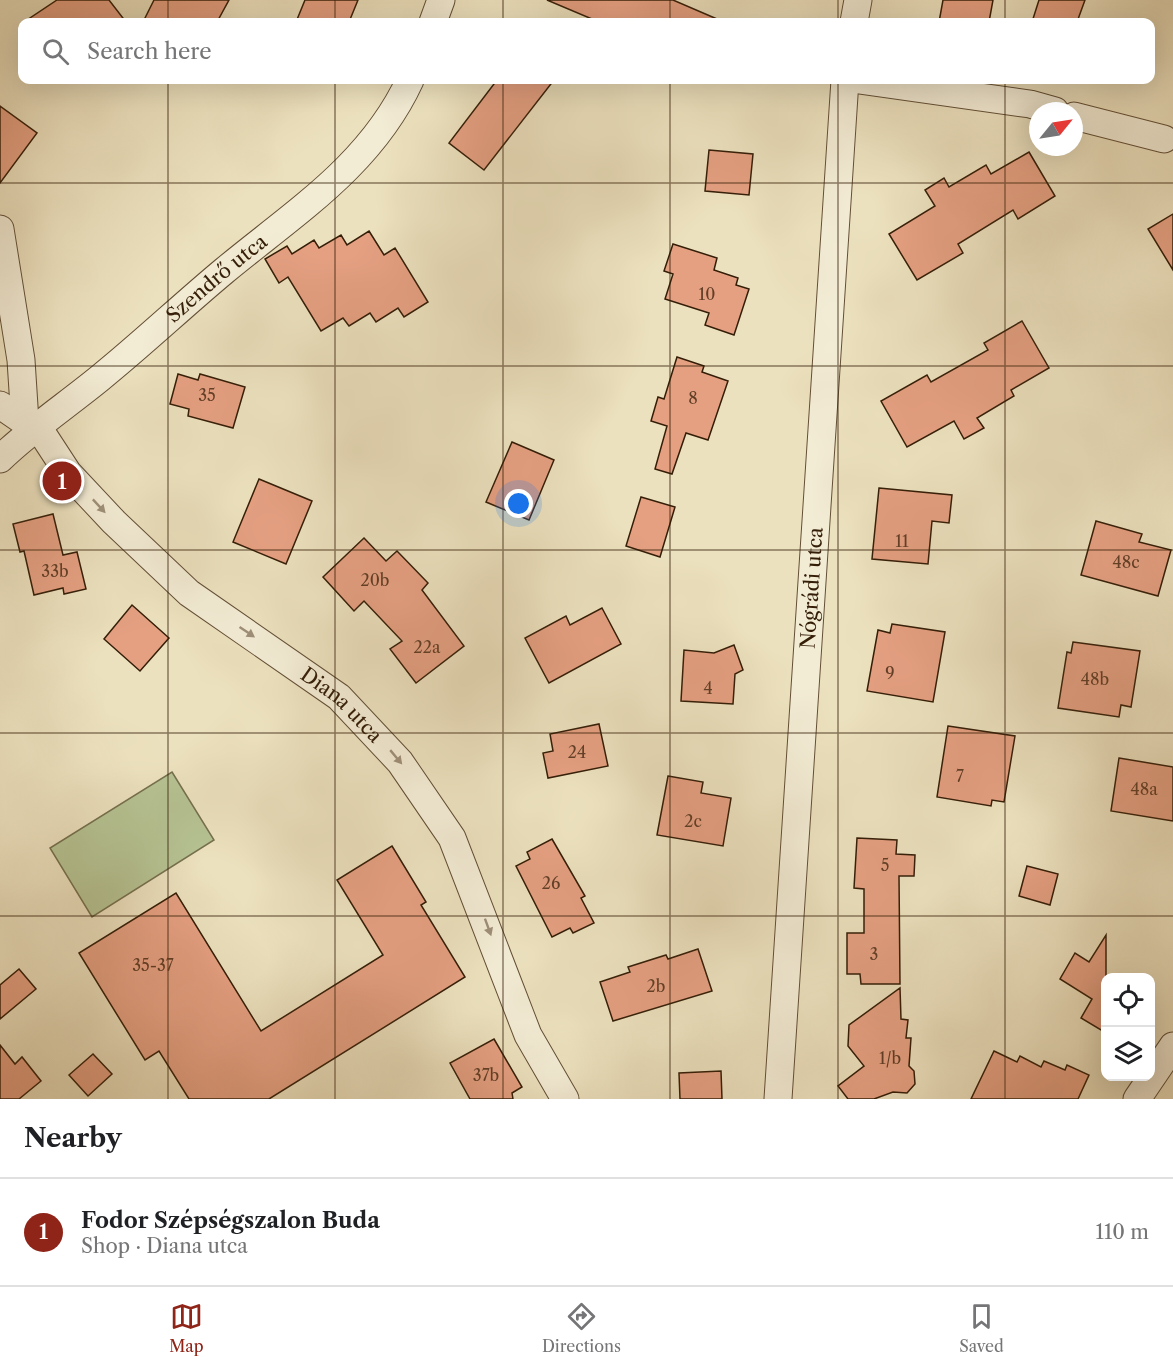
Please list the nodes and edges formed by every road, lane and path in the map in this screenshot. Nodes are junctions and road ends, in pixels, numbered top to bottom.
1 (441, 0) edge
2 (858, 0) edge
3 (434, 18) edge
4 (855, 18) edge
5 (408, 84) edge
6 (845, 84) edge
7 (888, 84) edge
8 (1029, 104) edge
9 (1083, 118) edge
10 (1164, 139) dead end
11 (0, 229) edge
12 (6, 309) edge
13 (0, 405) edge
14 (31, 424) junction
15 (0, 459) edge
16 (1173, 1046) edge
17 (565, 1099) edge
18 (778, 1099) edge
19 (1137, 1099) edge

1 - 3 street
2 - 4 street
5 - 14 street, Szendrő utca
6 - 18 street, Nógrádi utca
7 - 8 street
9 - 10 street
11 - 12 street
12 - 14 street
13 - 14 street, Diana utca
14 - 15 street, Szendrő utca
14 -> 17 street, Diana utca
16 - 19 street

